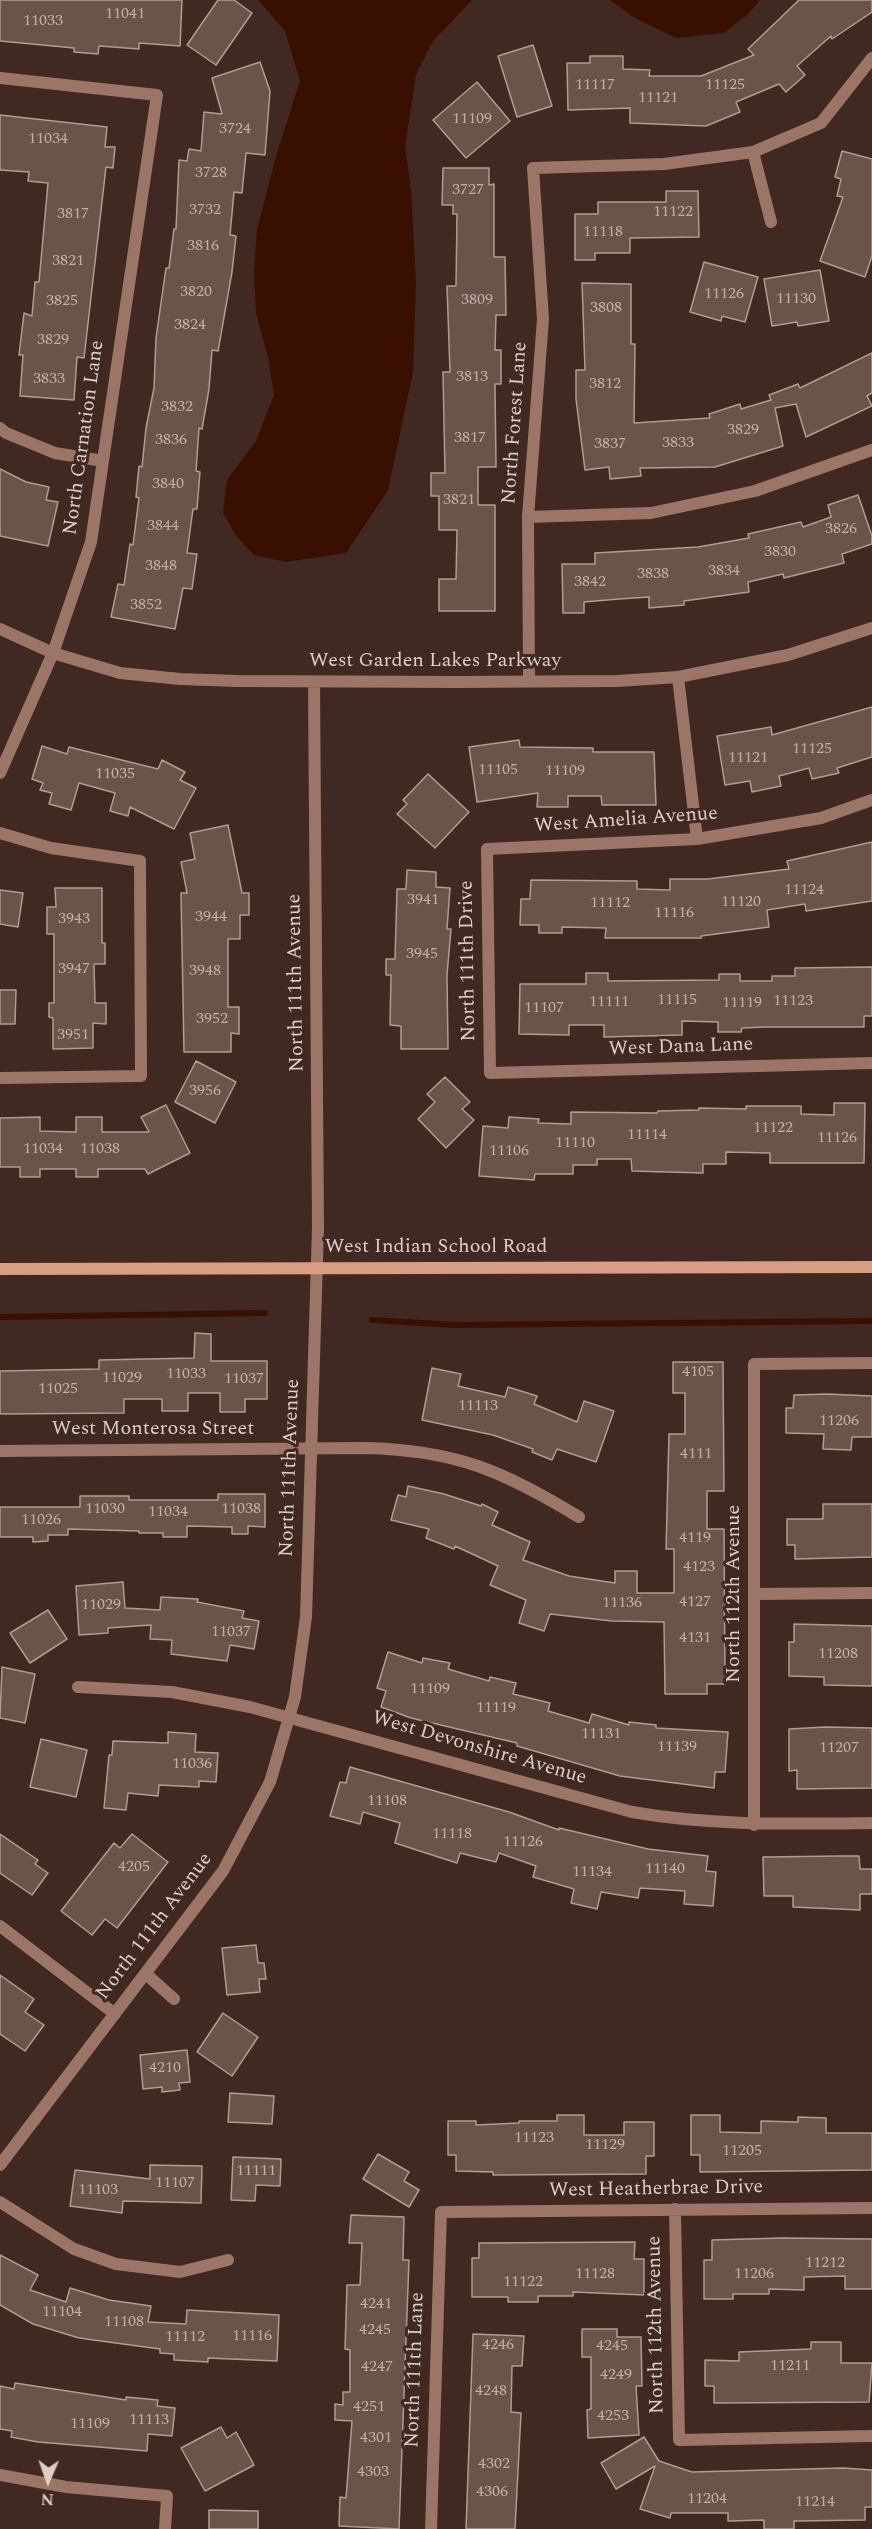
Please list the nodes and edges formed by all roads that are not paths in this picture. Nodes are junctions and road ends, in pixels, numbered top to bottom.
1 (872, 58) edge
2 (0, 78) edge
3 (753, 152) junction
4 (771, 222) dead end
5 (0, 428) edge
6 (872, 450) edge
7 (103, 461) junction
8 (528, 517) junction
9 (872, 628) edge
10 (0, 629) edge
11 (53, 653) junction
12 (678, 676) junction
13 (529, 681) junction
14 (314, 682) junction
15 (0, 773) edge
16 (872, 800) edge
17 (0, 833) edge
18 (697, 839) junction
19 (487, 849) joint
20 (872, 1063) edge
21 (490, 1072) joint
22 (0, 1078) edge
23 (317, 1267) junction
24 (872, 1267) edge
25 (0, 1269) edge
26 (872, 1363) edge
27 (312, 1448) junction
28 (0, 1451) edge
29 (579, 1517) dead end
30 (872, 1593) edge
31 (754, 1594) junction
32 (78, 1687) dead end
33 (291, 1717) junction
34 (872, 1823) edge
35 (754, 1825) junction
36 (0, 1926) edge
37 (146, 1974) junction
38 (174, 1999) dead end
39 (115, 2014) junction
40 (0, 2165) edge
41 (0, 2202) edge
42 (872, 2208) edge
43 (675, 2209) junction
44 (441, 2212) joint
45 (228, 2260) dead end
46 (872, 2436) edge
47 (0, 2475) edge
48 (165, 2529) edge
49 (430, 2529) edge

1 - 3 street
2 - 7 street, North Carnation Lane
3 - 4 street
3 - 8 street, North Forest Lane
5 - 7 street
6 - 8 street
7 - 11 street, North Carnation Lane
8 - 13 street, North Forest Lane
9 - 12 street, West Garden Lakes Parkway
10 - 11 street, West Garden Lakes Parkway
11 - 14 street, West Garden Lakes Parkway
11 - 15 street, North Carnation Lane
12 - 13 street, West Garden Lakes Parkway
12 - 18 street
13 - 14 street, West Garden Lakes Parkway
14 - 23 street, North 111th Avenue
16 - 18 street, West Amelia Avenue
17 - 22 street
18 - 19 street, West Amelia Avenue
19 - 21 street, North 111th Drive
20 - 21 street, West Dana Lane
23 - 24 main road, West Indian School Road
23 - 25 main road, West Indian School Road
23 - 27 street, North 111th Avenue
26 - 31 street, North 112th Avenue
27 - 28 street, West Monterosa Street
27 - 29 street, West Monterosa Street
27 - 33 street, North 111th Avenue
30 - 31 street
31 - 35 street, North 112th Avenue
32 - 33 street, West Devonshire Avenue
33 - 35 street, West Devonshire Avenue
33 - 37 street, North 111th Avenue
34 - 35 street, West Devonshire Avenue
36 - 39 street
37 - 38 street
37 - 39 street, North 111th Avenue
39 - 40 street, North 111th Avenue
41 - 45 street
42 - 43 street, West Heatherbrae Drive
43 - 44 street, West Heatherbrae Drive
43 - 46 street, North 112th Avenue
44 - 49 street, North 111th Lane
47 - 48 street

